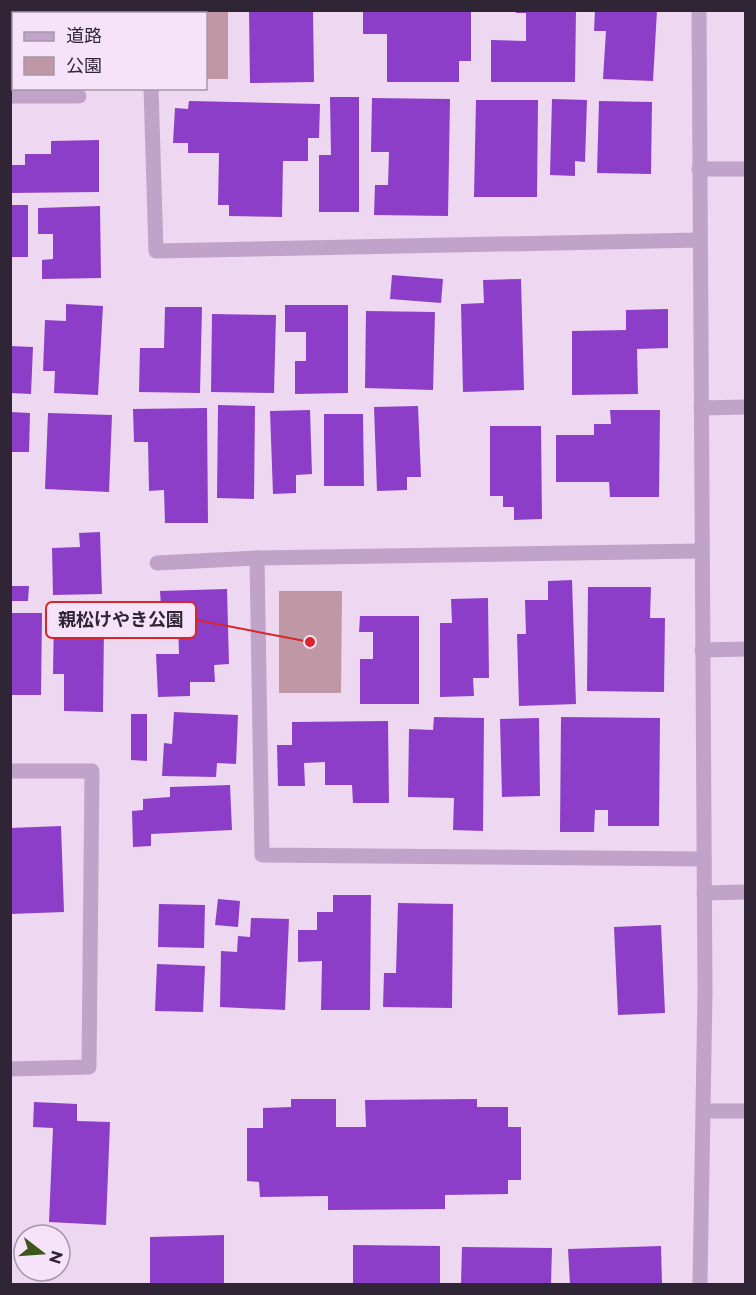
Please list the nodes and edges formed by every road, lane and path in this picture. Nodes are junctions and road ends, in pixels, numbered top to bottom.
1 (699, 10) edge
2 (151, 90) edge
3 (10, 96) edge
4 (79, 96) dead end
5 (699, 169) junction
6 (746, 169) edge
7 (699, 240) junction
8 (746, 407) edge
9 (701, 408) junction
10 (702, 551) junction
11 (257, 558) junction
12 (157, 562) dead end
13 (746, 649) edge
14 (702, 650) junction
15 (10, 771) edge
16 (704, 859) junction
17 (746, 892) edge
18 (704, 893) junction
19 (10, 1068) edge
20 (703, 1111) junction
21 (746, 1111) edge
22 (700, 1284) edge

1 - 5 street
2 - 7 street
3 - 4 street
5 - 6 street
5 - 7 street
7 - 9 street
8 - 9 street
9 - 10 street
10 - 11 street
10 - 14 street
11 - 12 street
11 - 16 street
13 - 14 street
14 - 16 street
15 - 19 street
16 - 18 street
17 - 18 street
18 - 20 street
20 - 21 street
20 - 22 street

